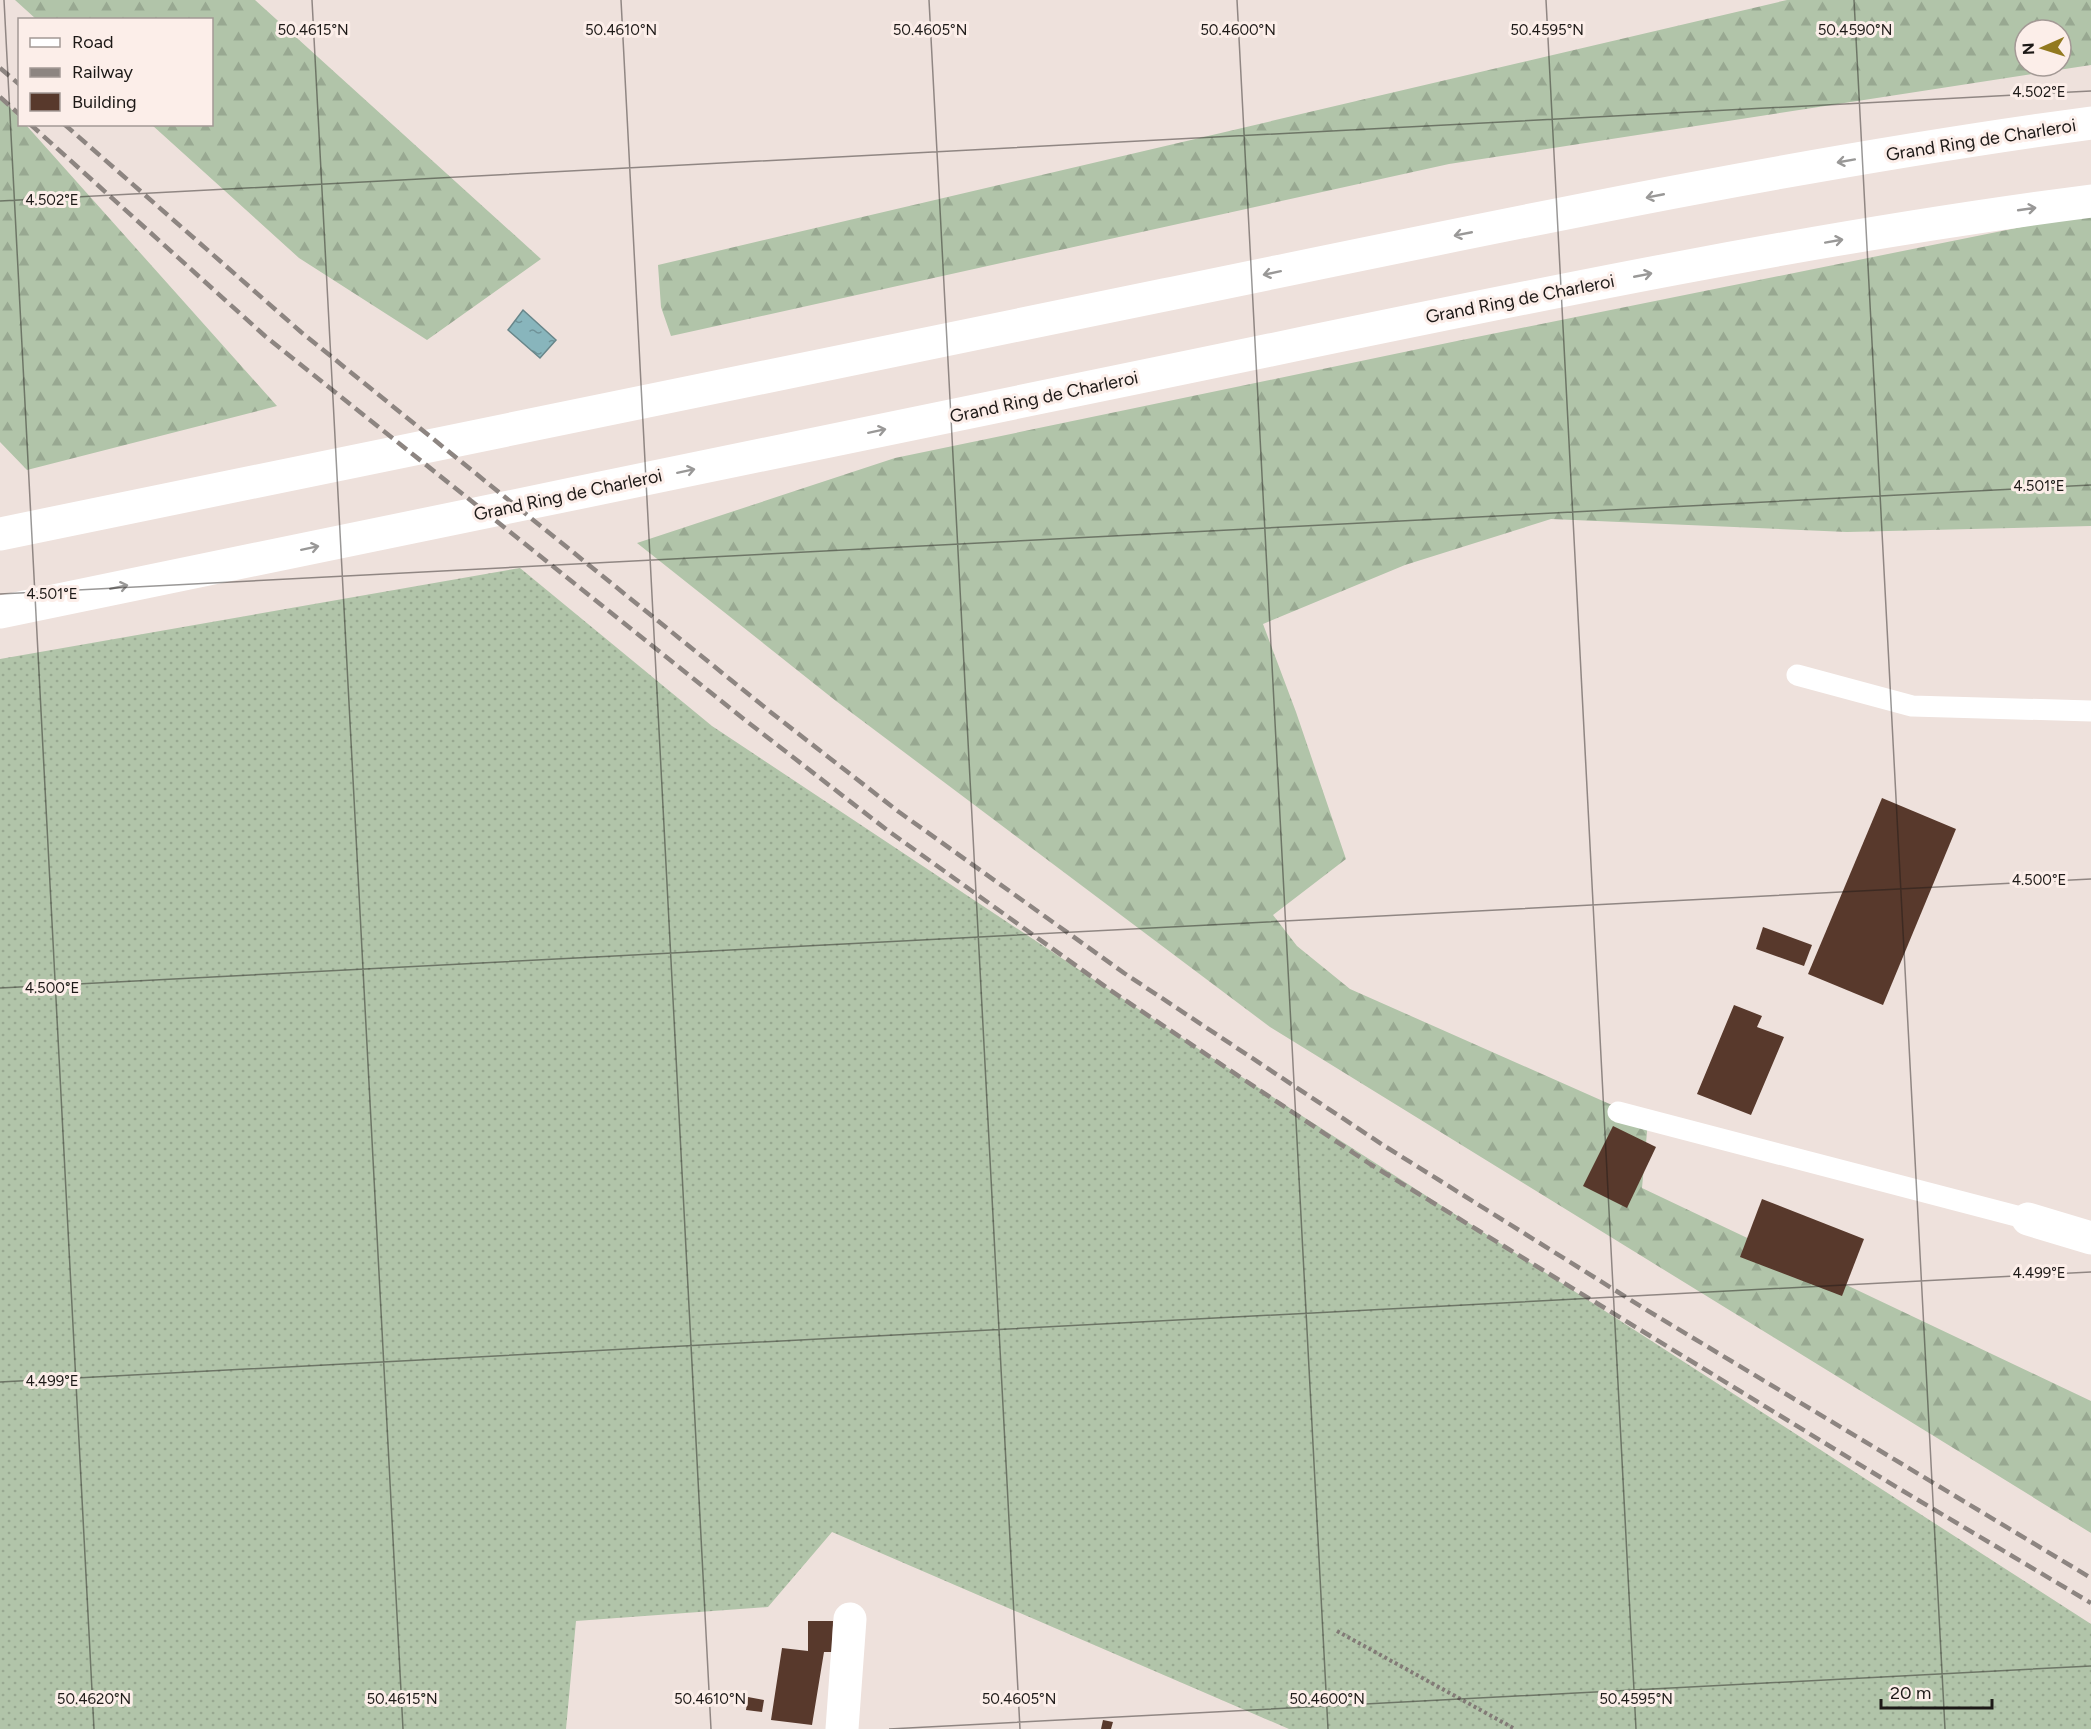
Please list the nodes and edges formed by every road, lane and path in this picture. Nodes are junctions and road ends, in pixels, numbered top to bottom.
1 (2091, 123) edge
2 (2091, 201) edge
3 (0, 534) edge
4 (0, 612) edge
5 (1797, 675) dead end
6 (2091, 711) edge
7 (1618, 1112) dead end
8 (2028, 1218) joint
9 (2091, 1238) edge
10 (850, 1619) dead end
11 (1337, 1631) dead end
12 (842, 1729) edge
13 (1515, 1729) edge

1 -> 3 main road, Grand Ring de Charleroi
4 -> 2 main road, Grand Ring de Charleroi
5 - 6 lane
7 - 8 lane
8 - 9 main road
10 - 12 main road
11 - 13 path

